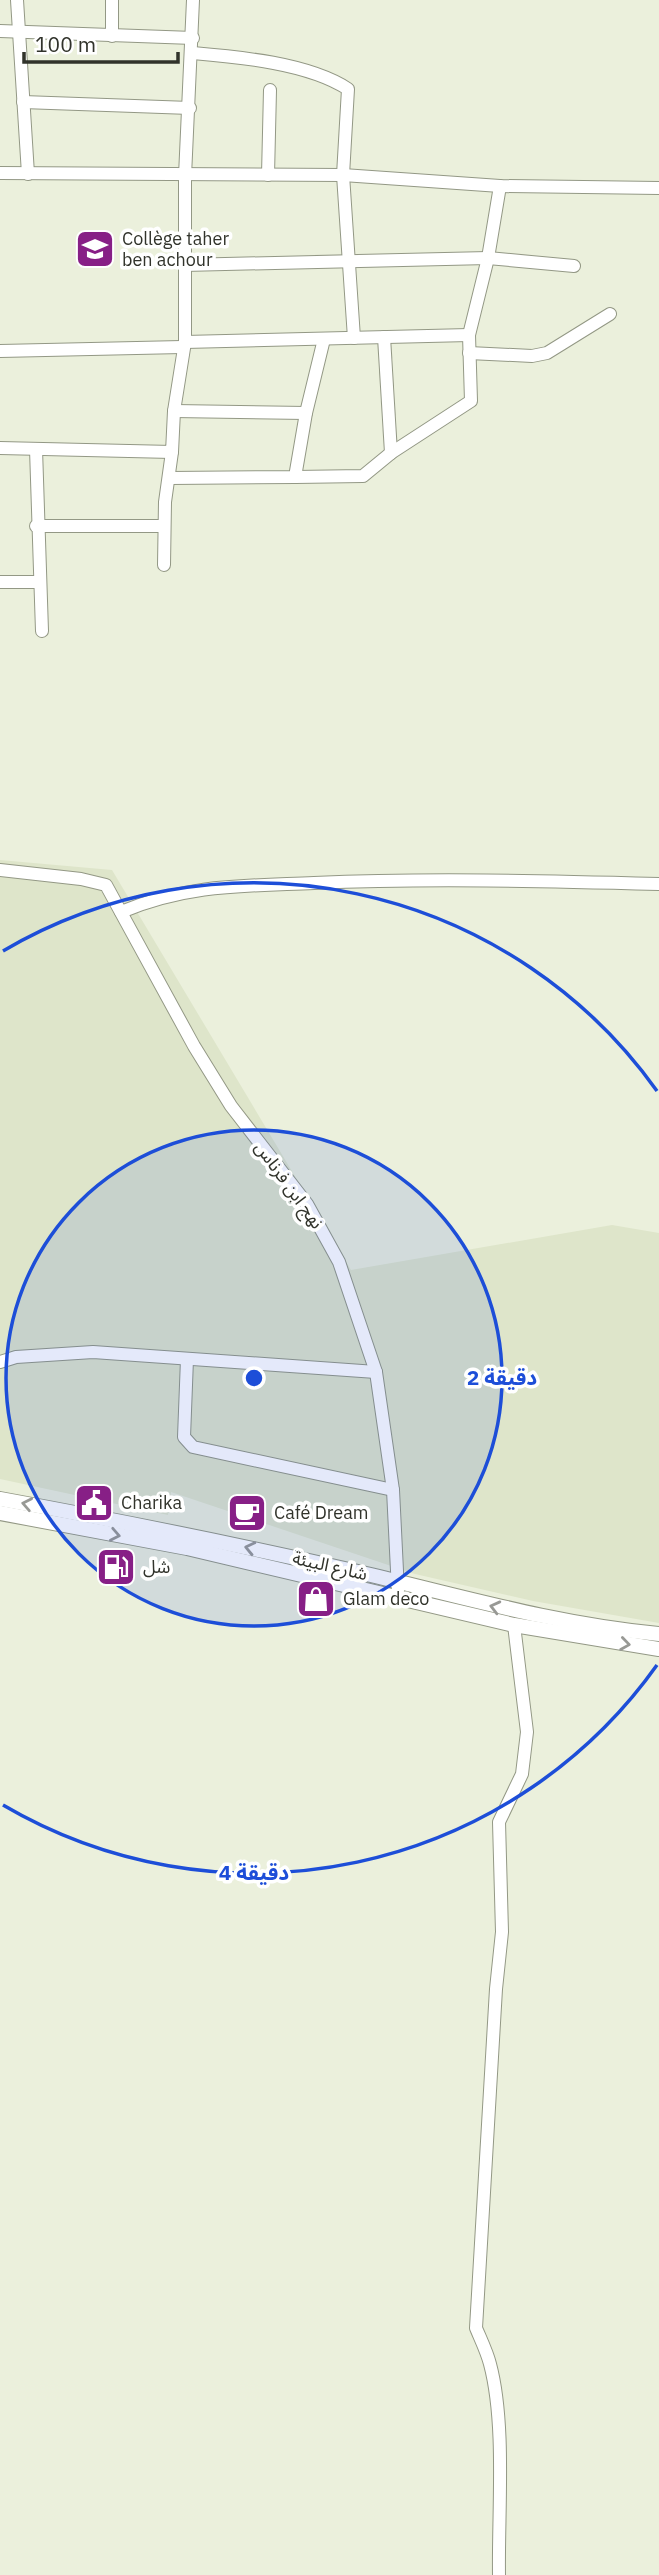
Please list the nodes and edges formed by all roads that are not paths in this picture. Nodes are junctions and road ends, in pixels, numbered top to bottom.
1 (17, 0) edge
2 (112, 0) edge
3 (193, 0) edge
4 (0, 31) edge
5 (18, 32) junction
6 (112, 36) junction
7 (193, 38) junction
8 (193, 53) junction
9 (270, 90) dead end
10 (23, 102) junction
11 (190, 107) junction
12 (0, 173) edge
13 (29, 174) junction
14 (268, 175) junction
15 (344, 175) junction
16 (186, 176) junction
17 (500, 186) junction
18 (659, 188) edge
19 (488, 258) junction
20 (350, 260) junction
21 (184, 265) junction
22 (574, 266) dead end
23 (610, 314) dead end
24 (469, 335) junction
25 (384, 337) junction
26 (354, 338) junction
27 (324, 339) junction
28 (184, 344) junction
29 (0, 351) edge
30 (469, 353) junction
31 (174, 411) junction
32 (306, 414) junction
33 (0, 448) edge
34 (36, 449) junction
35 (172, 452) junction
36 (391, 453) junction
37 (295, 477) junction
38 (170, 478) junction
39 (36, 526) junction
40 (163, 526) junction
41 (164, 565) dead end
42 (0, 582) edge
43 (40, 582) junction
44 (42, 631) dead end
45 (0, 870) edge
46 (659, 884) edge
47 (121, 912) junction
48 (187, 1359) junction
49 (0, 1363) edge
50 (376, 1372) junction
51 (393, 1490) junction
52 (0, 1499) edge
53 (0, 1513) edge
54 (397, 1581) junction
55 (398, 1598) junction
56 (514, 1625) junction
57 (659, 1634) edge
58 (659, 1649) edge
59 (499, 2575) edge

1 - 5 street
2 - 6 street
3 - 7 street
4 - 5 street
5 - 6 street
5 - 10 street
6 - 7 street
7 - 8 street
8 - 11 street
8 - 15 street
9 - 14 street
10 - 11 street
10 - 13 street
11 - 16 street
12 - 13 street
13 - 16 street
14 - 15 street
14 - 16 street
15 - 17 street
15 - 20 street
16 - 21 street
17 - 18 street
17 - 19 street
19 - 20 street
19 - 22 street
19 - 24 street
20 - 21 street
20 - 26 street
21 - 28 street
23 - 30 street
24 - 25 street
24 - 30 street
25 - 26 street
25 - 36 street
26 - 27 street
27 - 28 street
27 - 32 street
28 - 29 street
28 - 31 street
30 - 36 street
31 - 32 street
31 - 35 street
32 - 37 street
33 - 34 street
34 - 35 street
34 - 39 street
35 - 38 street
36 - 37 street
37 - 38 street
38 - 40 street
39 - 40 street
39 - 43 street
40 - 41 street
42 - 43 street
43 - 44 street
45 - 47 street, نهج ابن فرناس
46 - 47 street
47 - 50 street, نهج ابن فرناس
48 - 49 street
48 - 50 street
48 - 51 street
50 - 51 street, نهج ابن فرناس
51 - 54 street, نهج ابن فرناس
54 -> 52 main road, شارع البيئة
53 -> 55 main road, شارع البيئة
54 - 55 street, نهج ابن فرناس
57 -> 54 main road, شارع البيئة
55 - 56 main road, شارع البيئة
56 -> 58 main road, شارع البيئة
56 - 59 street

